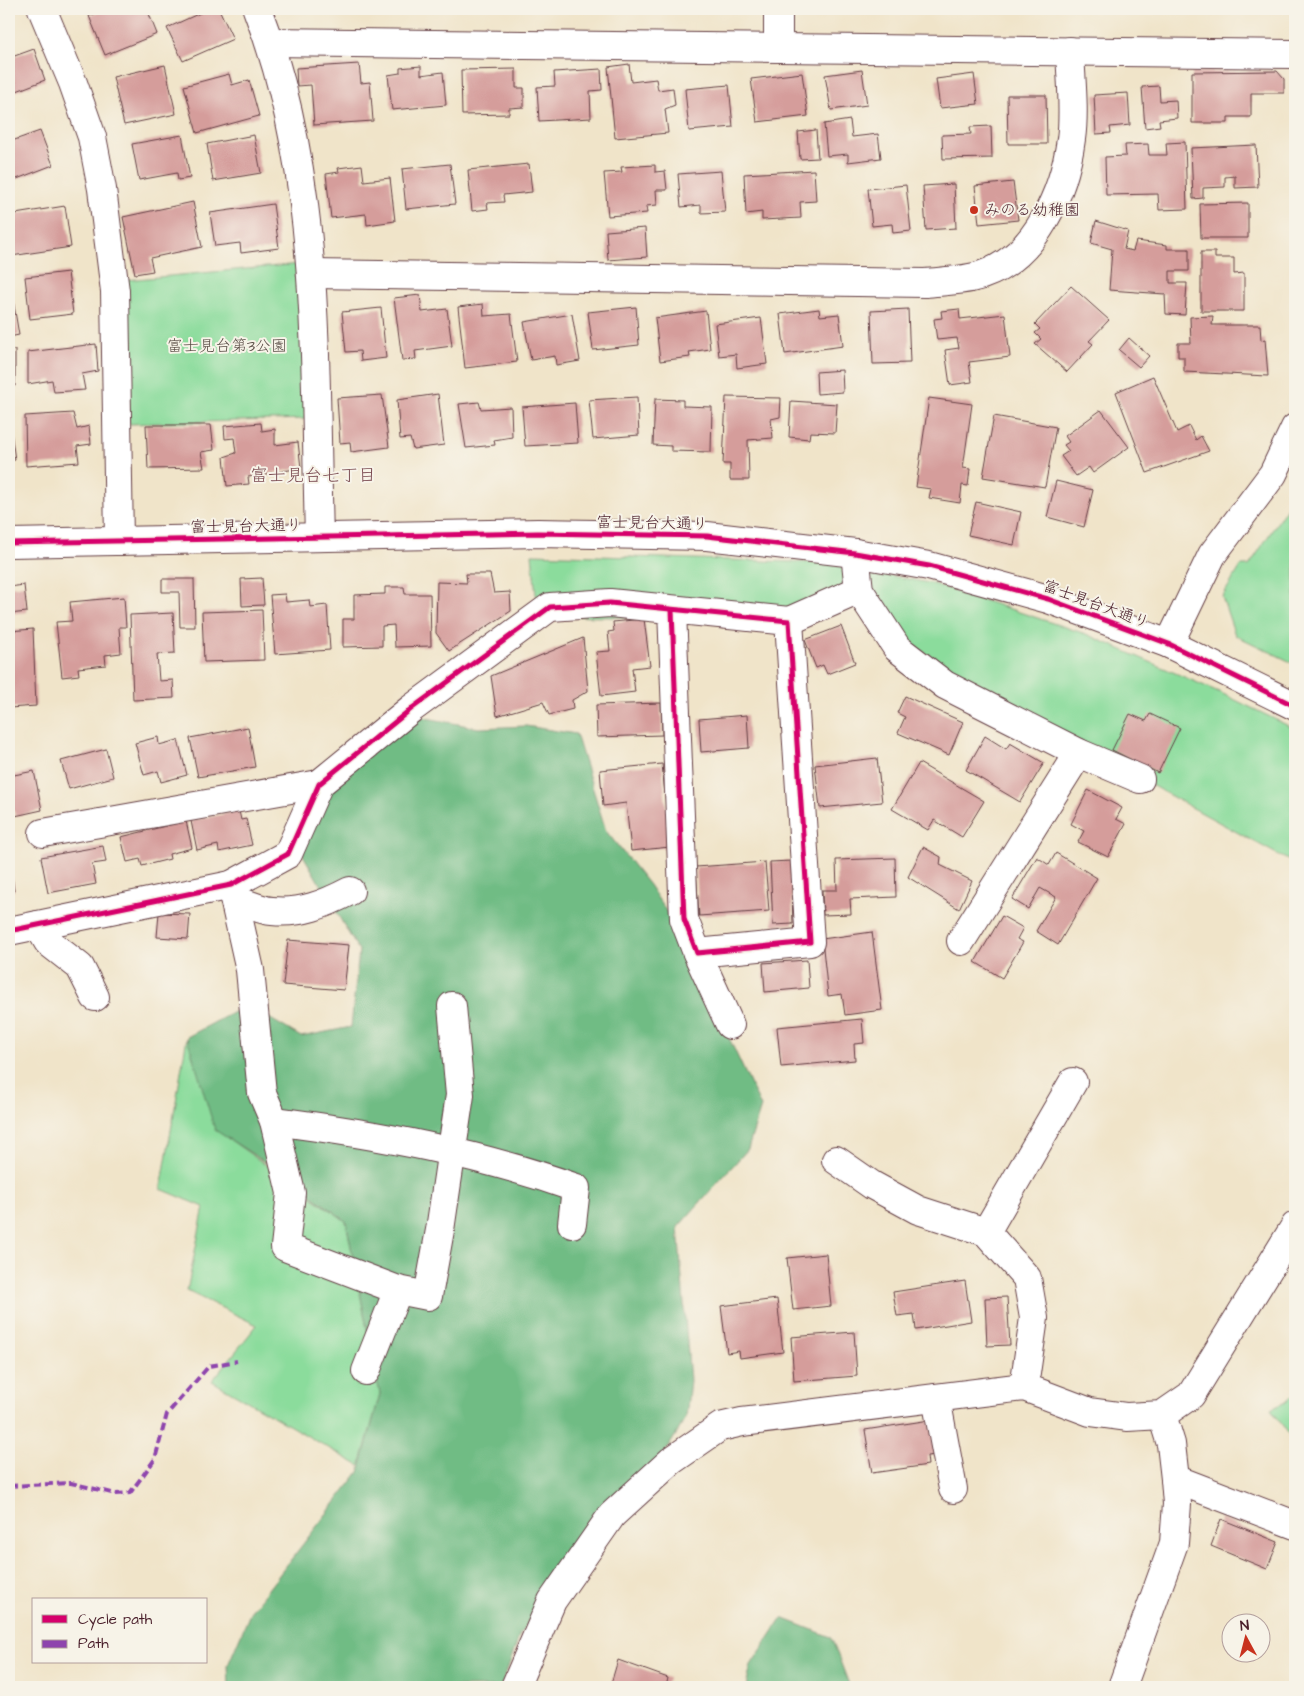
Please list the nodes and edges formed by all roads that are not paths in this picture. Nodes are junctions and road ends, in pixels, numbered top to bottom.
1 (42, 9) edge
2 (257, 9) edge
3 (778, 9) edge
4 (270, 42) junction
5 (778, 48) junction
6 (1070, 51) junction
7 (1295, 54) edge
8 (312, 274) junction
9 (1295, 428) edge
10 (319, 537) junction
11 (119, 541) junction
12 (9, 543) edge
13 (855, 553) junction
14 (859, 590) junction
15 (672, 610) junction
16 (789, 621) junction
17 (1169, 644) junction
18 (1295, 706) edge
19 (1079, 754) junction
20 (1140, 779) dead end
21 (319, 784) junction
22 (43, 833) dead end
23 (350, 891) dead end
24 (233, 892) junction
25 (38, 925) junction
26 (9, 931) edge
27 (961, 941) dead end
28 (696, 953) junction
29 (95, 997) dead end
30 (452, 1006) dead end
31 (730, 1025) dead end
32 (1073, 1082) dead end
33 (274, 1121) junction
34 (450, 1150) junction
35 (836, 1160) dead end
36 (572, 1224) dead end
37 (1295, 1226) edge
38 (986, 1232) junction
39 (1288, 1256) edge
40 (398, 1290) junction
41 (366, 1371) dead end
42 (1024, 1387) junction
43 (936, 1398) junction
44 (1162, 1414) junction
45 (1175, 1479) junction
46 (953, 1489) dead end
47 (1295, 1526) edge
48 (515, 1687) edge
49 (1122, 1687) edge

1 - 11 street
2 - 4 street
3 - 5 street
4 - 5 street
4 - 8 street
5 - 6 street
6 - 7 street
6 - 8 street
8 - 10 street
9 - 17 street
10 - 11 street, 富士見台大通り
10 - 13 street, 富士見台大通り
11 - 12 street, 富士見台大通り
13 - 14 street
13 - 17 street, 富士見台大通り
14 - 16 street
14 - 19 street
15 - 16 street
15 - 21 street
15 - 28 street
16 - 28 street
17 - 18 street, 富士見台大通り
19 - 20 street
19 - 27 street
21 - 22 street
21 - 24 street
23 - 24 street
24 - 25 street
24 - 33 street
25 - 26 street
25 - 29 street
28 - 31 street
30 - 34 street
32 - 38 street
33 - 34 street
33 - 40 street
34 - 36 street
34 - 40 street
35 - 38 street
37 - 39 street
38 - 42 street
39 - 44 street
40 - 41 street
42 - 43 street
42 - 44 street
43 - 46 street
43 - 48 street
44 - 45 street
45 - 47 street
45 - 49 street

